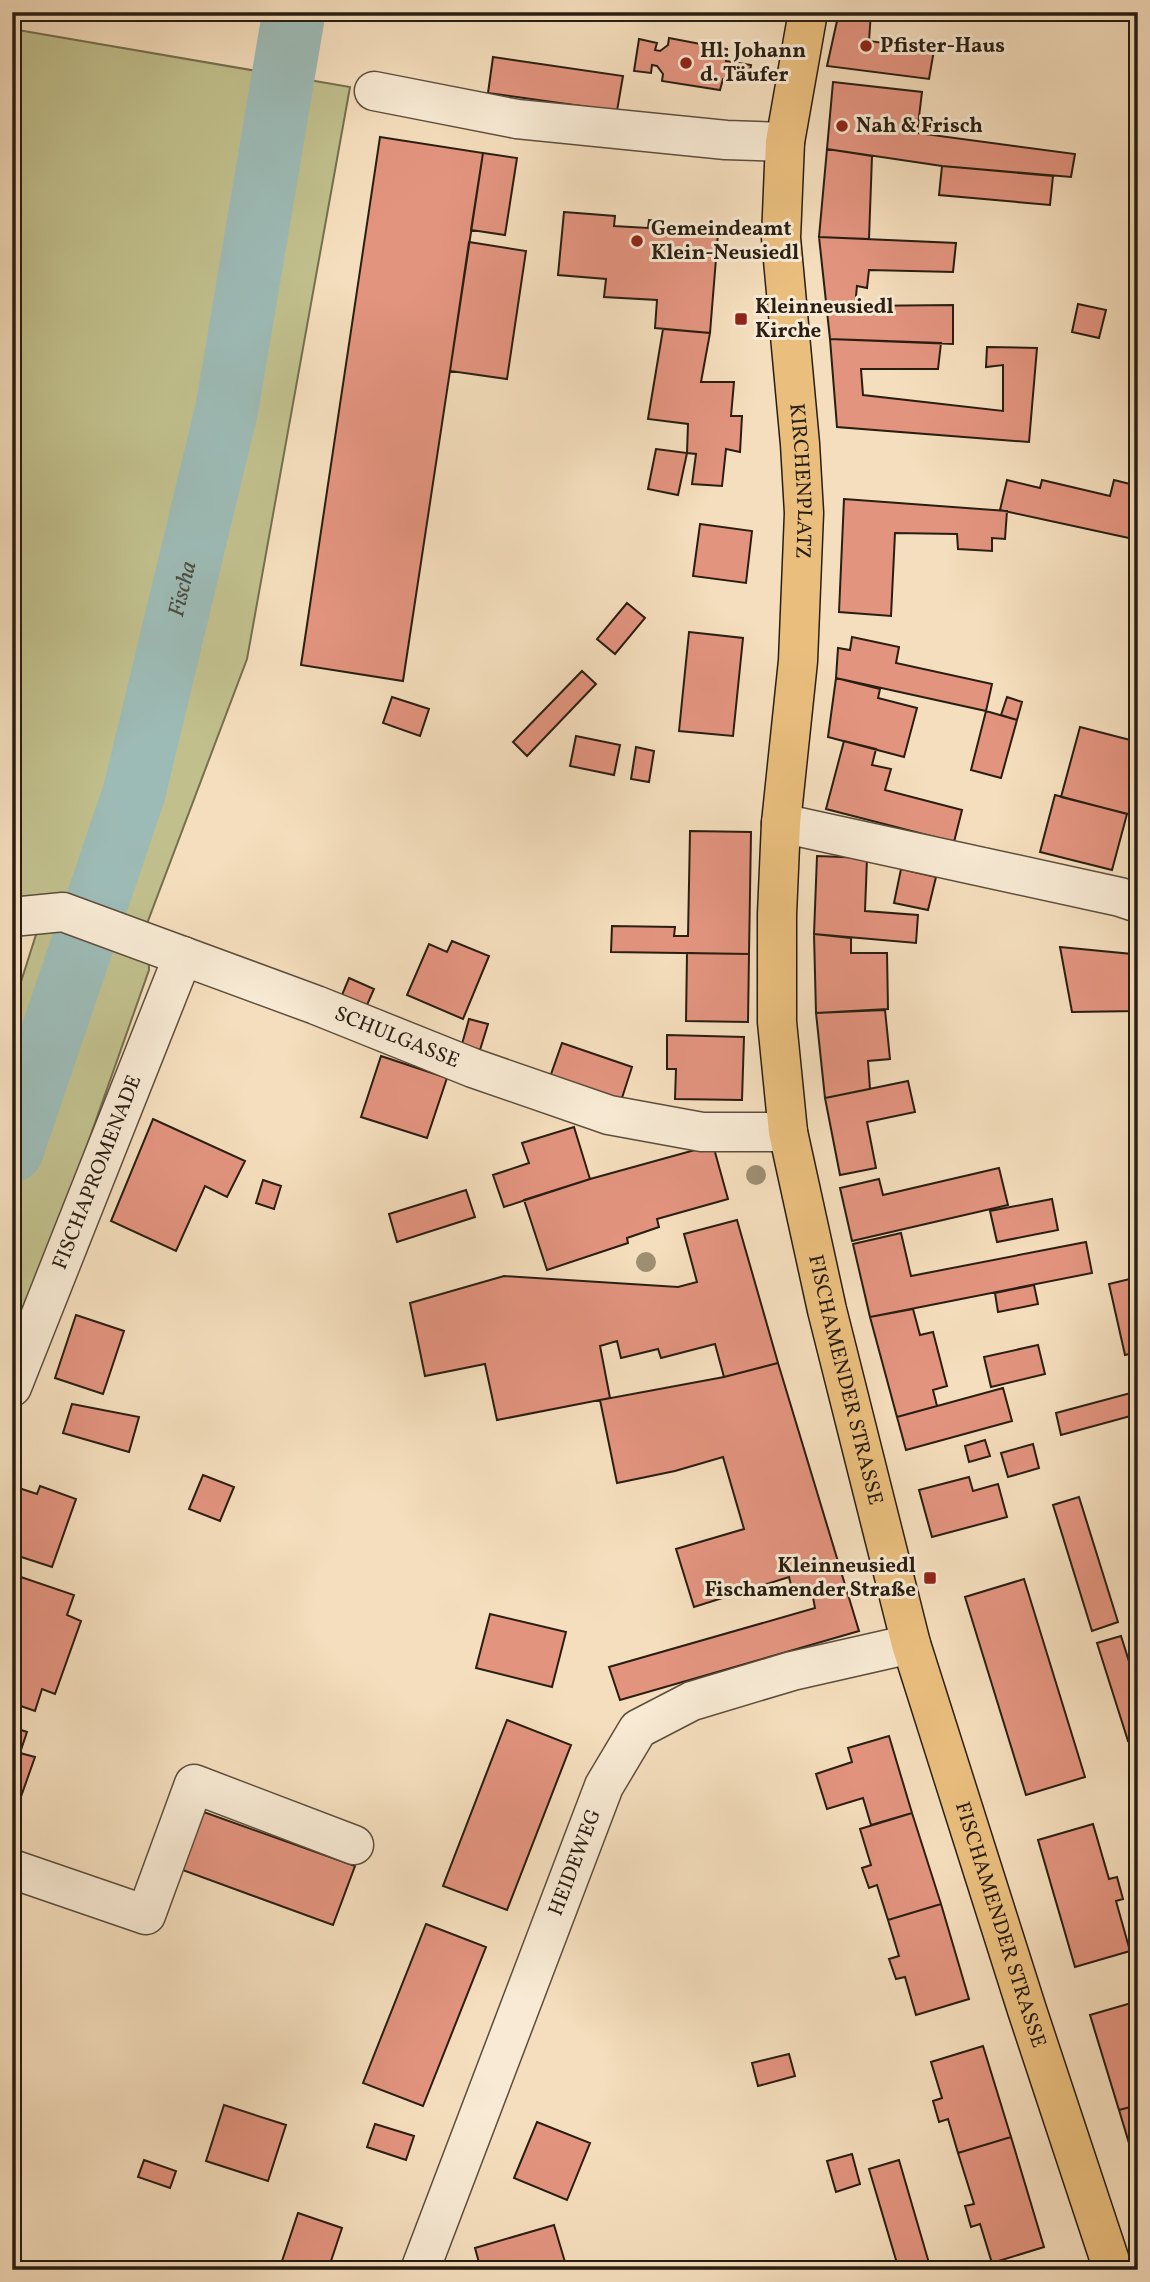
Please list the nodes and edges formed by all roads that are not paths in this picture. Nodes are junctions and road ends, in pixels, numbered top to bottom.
1 (808, 12) edge
2 (374, 91) dead end
3 (785, 142) junction
4 (781, 822) junction
5 (1138, 903) edge
6 (12, 916) edge
7 (183, 956) junction
8 (788, 1132) junction
9 (12, 1387) edge
10 (911, 1644) junction
11 (354, 1844) dead end
12 (12, 1870) edge
13 (420, 2270) edge
14 (1113, 2270) edge

1 - 3 main road, KIRCHENPLATZ
2 - 3 street
3 - 4 main road, KIRCHENPLATZ
4 - 5 street
4 - 8 main road, FISCHAMENDER STRASSE
6 - 7 street, SCHULGASSE
7 - 8 street, SCHULGASSE
7 - 9 street, FISCHAPROMENADE
8 - 10 main road, FISCHAMENDER STRASSE
10 - 13 street, HEIDEWEG
10 - 14 main road, FISCHAMENDER STRASSE
11 - 12 street

